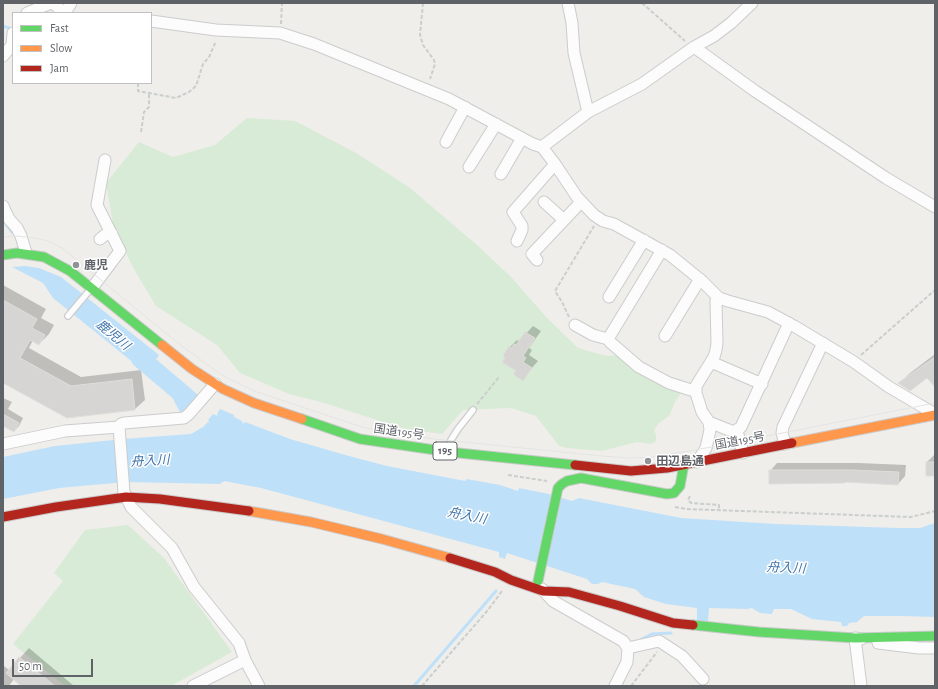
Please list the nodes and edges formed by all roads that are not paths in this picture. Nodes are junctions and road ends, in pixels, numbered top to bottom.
1 (52, 3) edge
2 (71, 3) edge
3 (568, 3) edge
4 (752, 3) edge
5 (30, 12) edge
6 (63, 12) edge
7 (65, 12) edge
8 (152, 21) edge
9 (9, 33) edge
10 (694, 47) junction
11 (3, 56) edge
12 (465, 107) junction
13 (588, 112) junction
14 (496, 124) junction
15 (522, 138) junction
16 (446, 142) dead end
17 (542, 147) junction
18 (105, 160) dead end
19 (555, 164) junction
20 (469, 167) dead end
21 (502, 174) dead end
22 (544, 202) dead end
23 (580, 202) junction
24 (3, 206) edge
25 (935, 207) edge
26 (564, 220) junction
27 (112, 234) junction
28 (100, 239) dead end
29 (644, 240) junction
30 (517, 241) dead end
31 (662, 250) junction
32 (26, 253) junction
33 (3, 255) edge
34 (538, 260) dead end
35 (700, 279) junction
36 (88, 292) junction
37 (610, 297) dead end
38 (719, 298) junction
39 (68, 316) dead end
40 (789, 323) junction
41 (575, 326) road end
42 (665, 336) dead end
43 (608, 338) junction
44 (822, 343) junction
45 (711, 362) junction
46 (215, 384) junction
47 (762, 384) junction
48 (696, 390) junction
49 (473, 410) road end
50 (935, 414) edge
51 (709, 422) junction
52 (119, 429) junction
53 (737, 431) junction
54 (3, 444) edge
55 (785, 444) junction
56 (449, 452) junction
57 (743, 453) junction
58 (697, 462) junction
59 (684, 464) junction
60 (125, 494) junction
61 (3, 517) edge
62 (540, 586) junction
63 (935, 636) edge
64 (855, 638) junction
65 (628, 648) junction
66 (935, 648) edge
67 (245, 660) junction
68 (703, 679) dead end
69 (193, 686) edge
70 (259, 686) edge
71 (615, 686) edge
72 (861, 686) edge

1 - 5 street
1 - 6 street
2 - 7 street
3 - 13 street
4 - 10 street
8 - 12 street
9 - 11 street
10 - 13 street
10 - 25 street
12 - 14 street
12 - 16 street
13 - 17 street
14 - 15 street
14 - 20 street
15 - 17 street
15 - 21 street
17 - 19 street
18 - 27 street
19 - 23 street
19 - 30 street
22 - 26 street
23 - 26 street
23 - 29 street
24 - 32 street
26 - 34 street
27 - 28 street
27 - 36 street
29 - 31 street
29 - 37 street
31 - 35 street
31 - 43 street
32 - 33 main road, 国道195号 / 195
32 - 36 main road, 国道195号 / 195
35 - 38 street
35 - 42 street
36 - 39 lane
36 - 46 main road, 国道195号 / 195
38 - 40 street
38 - 45 street
40 - 44 street
40 - 47 street
41 - 43 street
43 - 48 street
44 - 50 street
44 - 55 street
45 - 47 street
45 - 48 street
46 - 52 street
46 - 56 main road, 国道195号 / 195
47 - 53 street
48 - 51 street
49 - 56 lane
50 - 55 main road, 国道195号 / 195
51 - 53 street
51 - 58 street
52 - 54 street
52 - 60 street
53 - 57 street
55 - 57 main road, 国道195号 / 195
56 - 59 main road, 国道195号 / 195
57 - 58 main road, 国道195号 / 195
58 - 59 main road, 国道195号 / 195
59 - 62 main road
60 - 61 main road
60 - 62 main road
60 - 67 street
62 - 64 main road
62 - 65 street
63 - 64 main road
64 - 66 street
64 - 72 street
65 - 68 street
65 - 71 street
67 - 69 street
67 - 70 street

